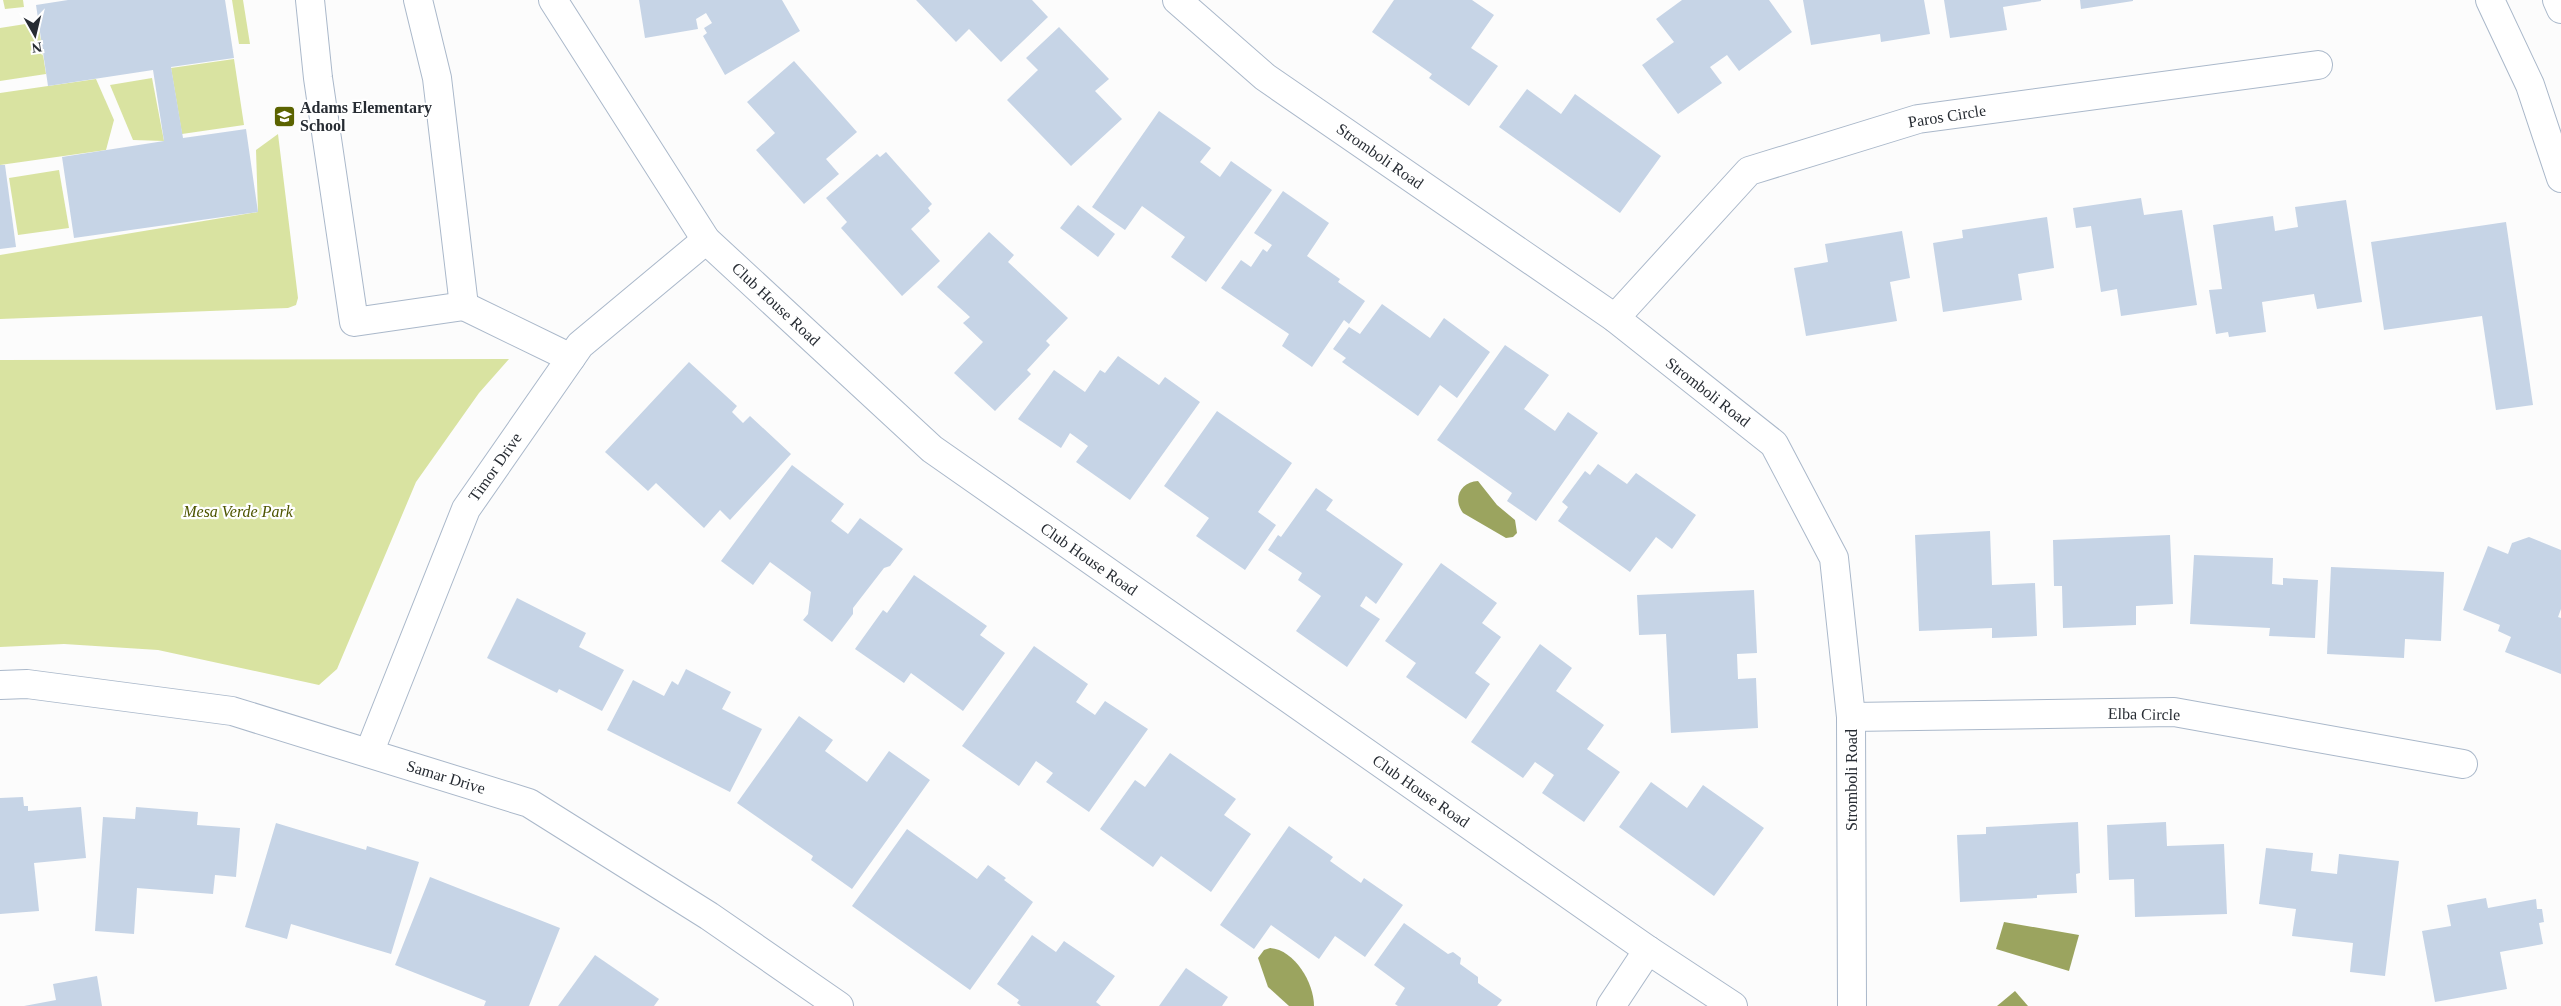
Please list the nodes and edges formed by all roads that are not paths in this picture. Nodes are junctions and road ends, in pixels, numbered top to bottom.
1 (310, 0) edge
2 (418, 0) edge
3 (553, 0) edge
4 (1177, 0) edge
5 (2490, 0) edge
6 (2557, 0) edge
7 (2561, 9) edge
8 (2318, 65) dead end
9 (2561, 178) edge
10 (706, 240) junction
11 (464, 306) junction
12 (1615, 318) junction
13 (571, 358) junction
14 (0, 685) edge
15 (1851, 717) junction
16 (369, 753) junction
17 (2463, 764) dead end
18 (1648, 950) junction
19 (839, 1006) edge
20 (1611, 1006) edge
21 (1733, 1006) edge
22 (1852, 1006) edge

1 - 11 street
2 - 11 street
3 - 10 street, Club House Road
4 - 12 street, Stromboli Road
5 - 9 street
6 - 7 street
8 - 12 street, Paros Circle
10 - 13 street, Timor Drive
10 - 18 street, Club House Road
11 - 13 street
12 - 15 street, Stromboli Road
13 - 16 street, Timor Drive
14 - 16 street, Samar Drive
15 - 17 street, Elba Circle
15 - 22 street, Stromboli Road
16 - 19 street, Samar Drive
18 - 20 street
18 - 21 street, Club House Road

